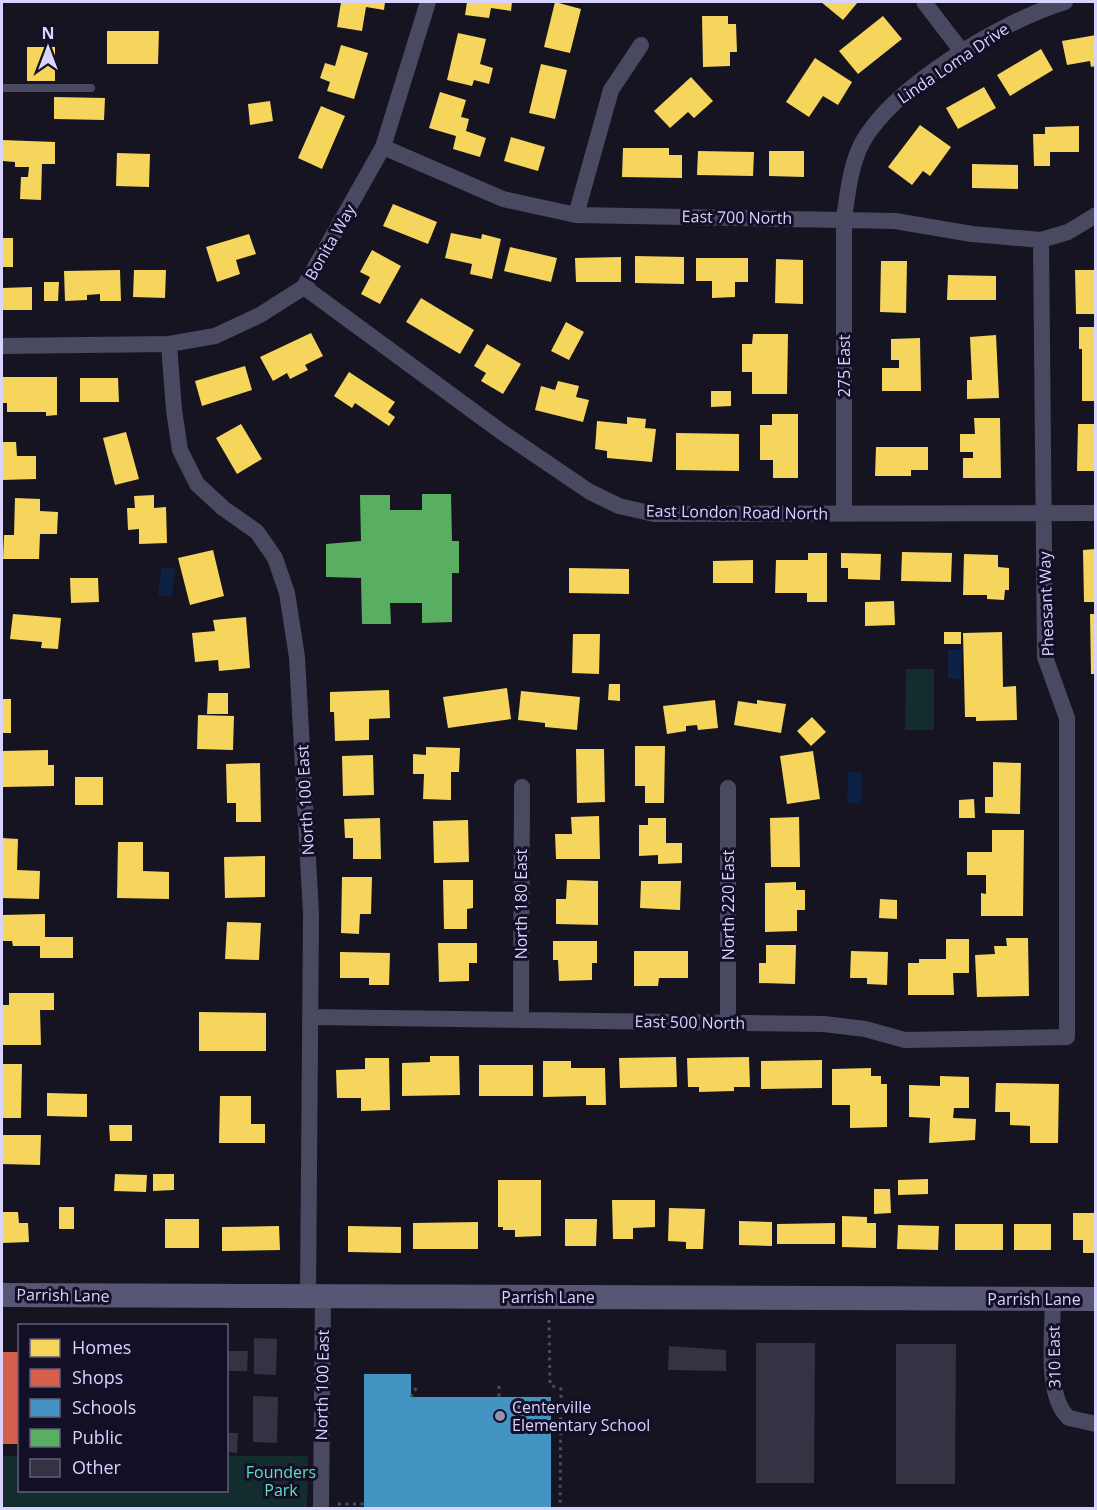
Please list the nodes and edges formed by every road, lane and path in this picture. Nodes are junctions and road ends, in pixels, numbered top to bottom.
1 (428, 2) edge
2 (924, 2) edge
3 (1065, 2) edge
4 (641, 45) dead end
5 (963, 53) junction
6 (2, 88) edge
7 (91, 88) dead end
8 (383, 147) junction
9 (576, 215) junction
10 (1095, 215) edge
11 (844, 218) junction
12 (1041, 240) junction
13 (304, 287) junction
14 (169, 344) junction
15 (2, 346) edge
16 (1095, 513) edge
17 (844, 514) junction
18 (1045, 514) junction
19 (522, 787) dead end
20 (728, 788) dead end
21 (311, 1017) junction
22 (521, 1020) junction
23 (728, 1023) junction
24 (1067, 1037) joint
25 (2, 1294) edge
26 (316, 1297) junction
27 (1053, 1299) junction
28 (1095, 1299) edge
29 (549, 1320) dead end
30 (499, 1386) dead end
31 (416, 1388) dead end
32 (411, 1397) dead end
33 (499, 1397) dead end
34 (1095, 1424) edge
35 (338, 1504) dead end
36 (321, 1509) edge
37 (364, 1509) edge
38 (561, 1509) edge

1 - 8 street, Bonita Way
2 - 5 street
3 - 5 street, Linda Loma Drive
4 - 9 street
5 - 11 street, Linda Loma Drive
6 - 7 lane
8 - 9 street, East 700 North
8 - 13 street, Bonita Way
9 - 11 street, East 700 North
10 - 12 street, East 700 North
11 - 12 street, East 700 North
11 - 17 street, 275 East
12 - 18 street, Pheasant Way
13 - 14 street, Bonita Way
13 - 17 street, East London Road North
14 - 15 street, Bonita Way
14 - 21 street, North 100 East
16 - 18 street, East London Road North
17 - 18 street, East London Road North
18 - 24 street, Pheasant Way
19 - 22 street, North 180 East
20 - 23 street, North 220 East
21 - 22 street, East 500 North
21 - 26 street, North 100 East
22 - 23 street, East 500 North
23 - 24 street, East 500 North
25 - 26 street, Parrish Lane
26 - 27 street, Parrish Lane
26 - 36 street, North 100 East
27 - 28 street, Parrish Lane
27 - 34 street, 310 East
29 - 38 path
30 - 33 path
31 - 32 path
35 - 37 path

